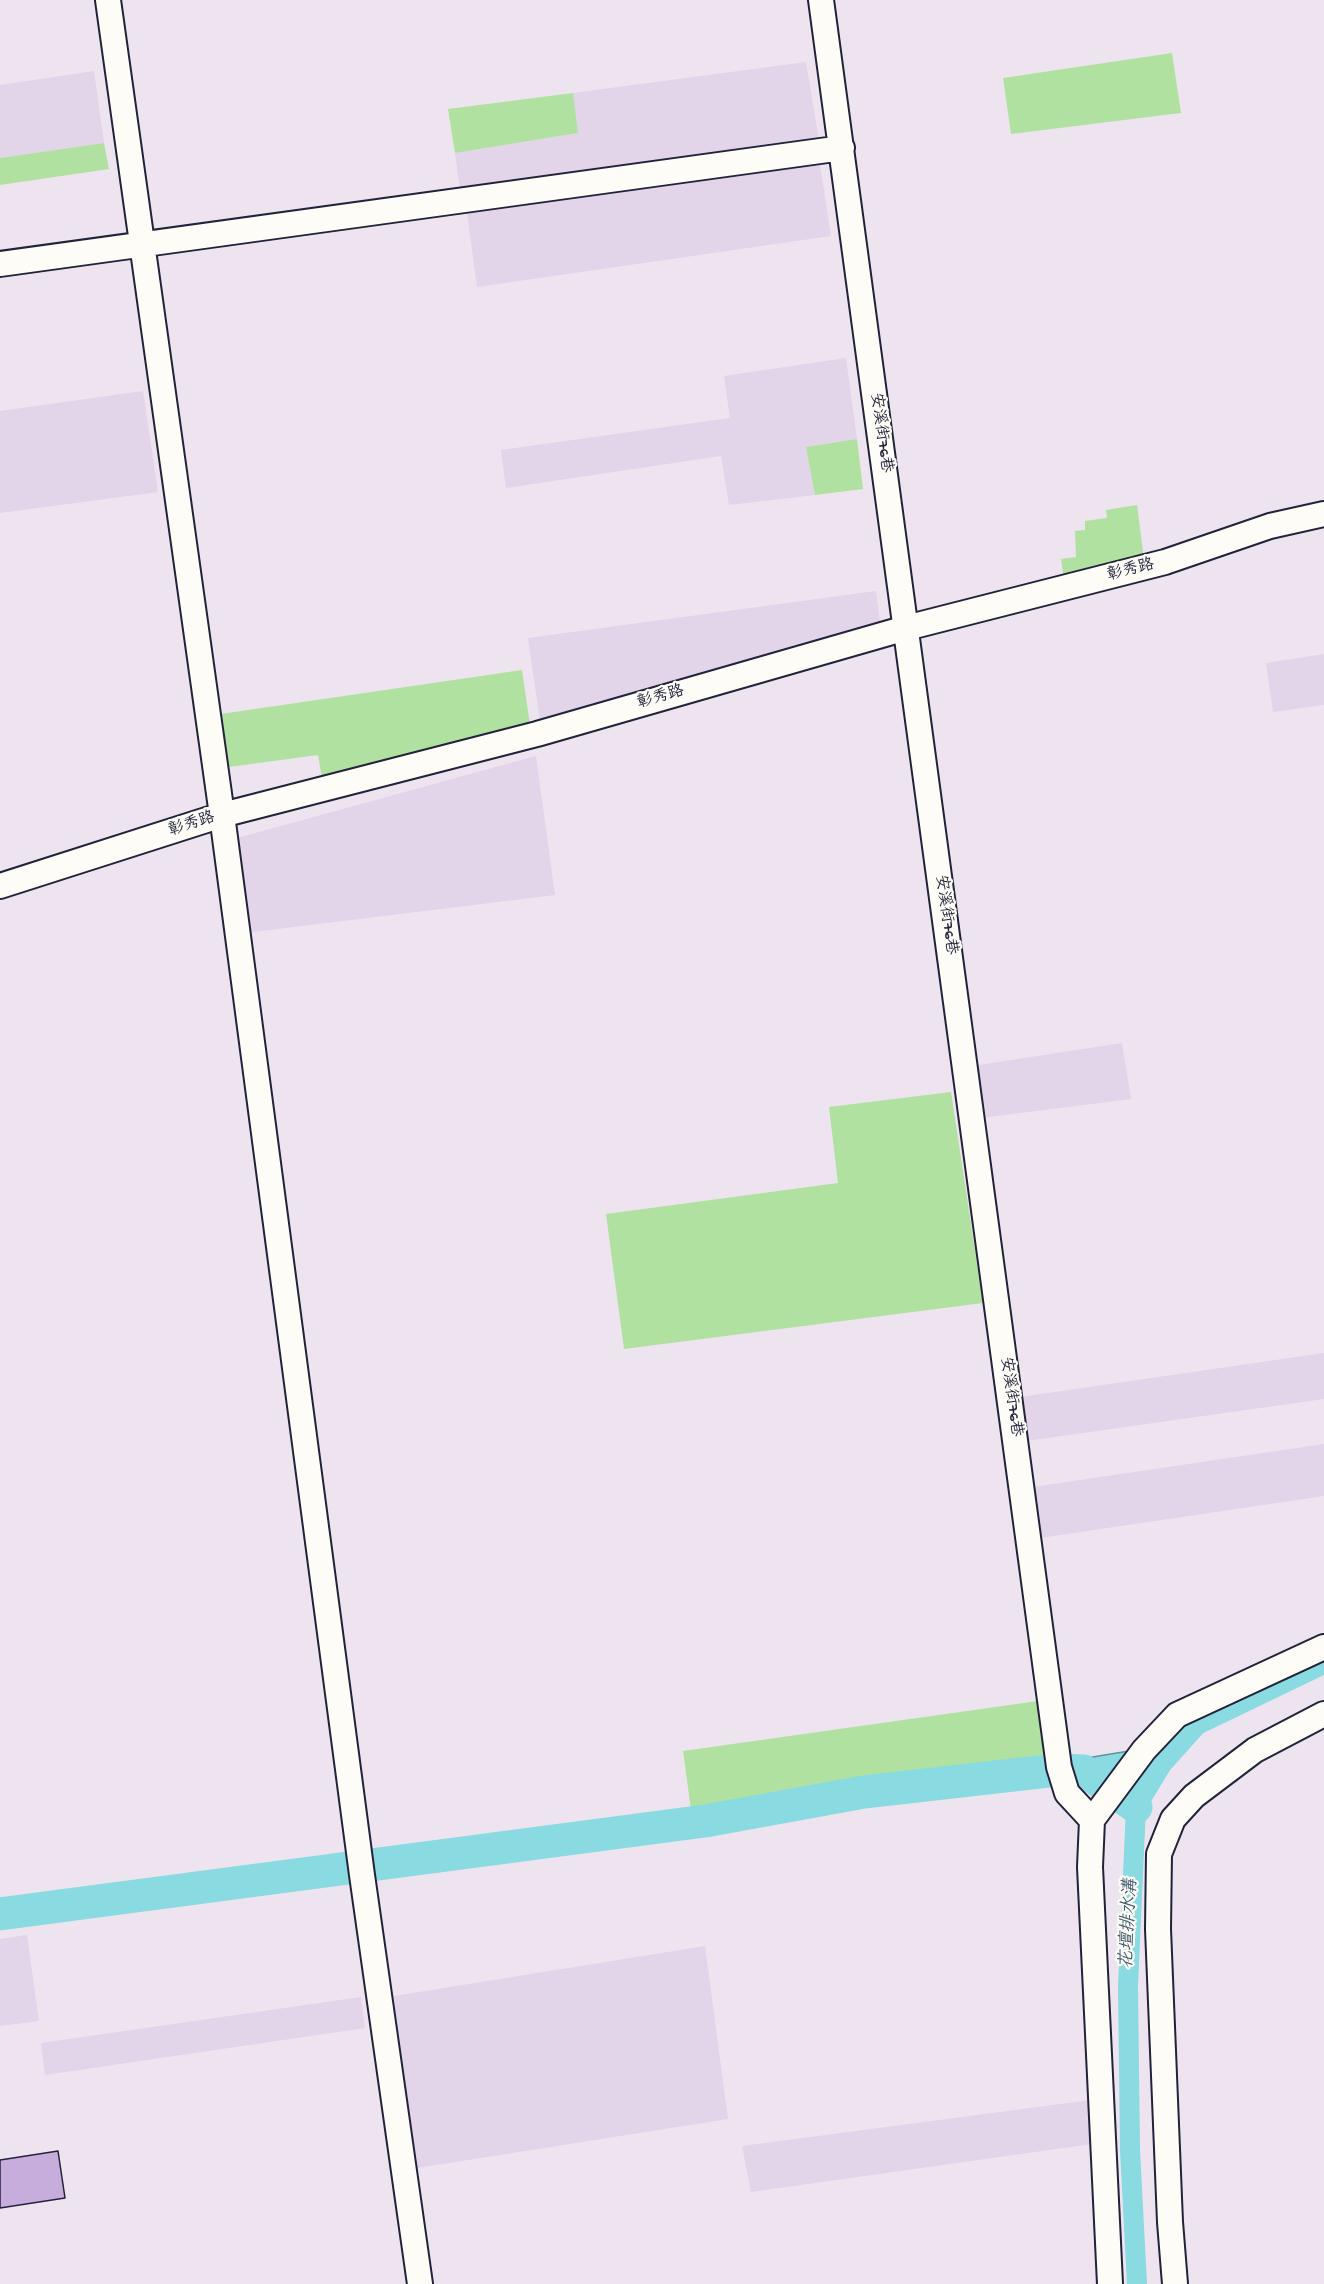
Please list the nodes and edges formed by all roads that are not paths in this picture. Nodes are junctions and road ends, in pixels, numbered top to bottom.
1 (108, 0) edge
2 (821, 0) edge
3 (842, 148) junction
4 (143, 246) junction
5 (0, 264) edge
6 (1324, 514) edge
7 (906, 627) junction
8 (222, 815) junction
9 (0, 886) edge
10 (1324, 1647) edge
11 (1324, 1714) edge
12 (1092, 1820) junction
13 (420, 2284) edge
14 (1110, 2284) edge
15 (1175, 2284) edge

1 - 4 street
2 - 3 street, 安溪街76巷
3 - 4 street
3 - 7 street, 安溪街76巷
4 - 5 street
4 - 8 street
6 - 7 street, 彰秀路
7 - 8 street, 彰秀路
7 - 12 street, 安溪街76巷
8 - 9 street, 彰秀路
8 - 13 street
10 - 12 street
11 - 15 street
12 - 14 street

